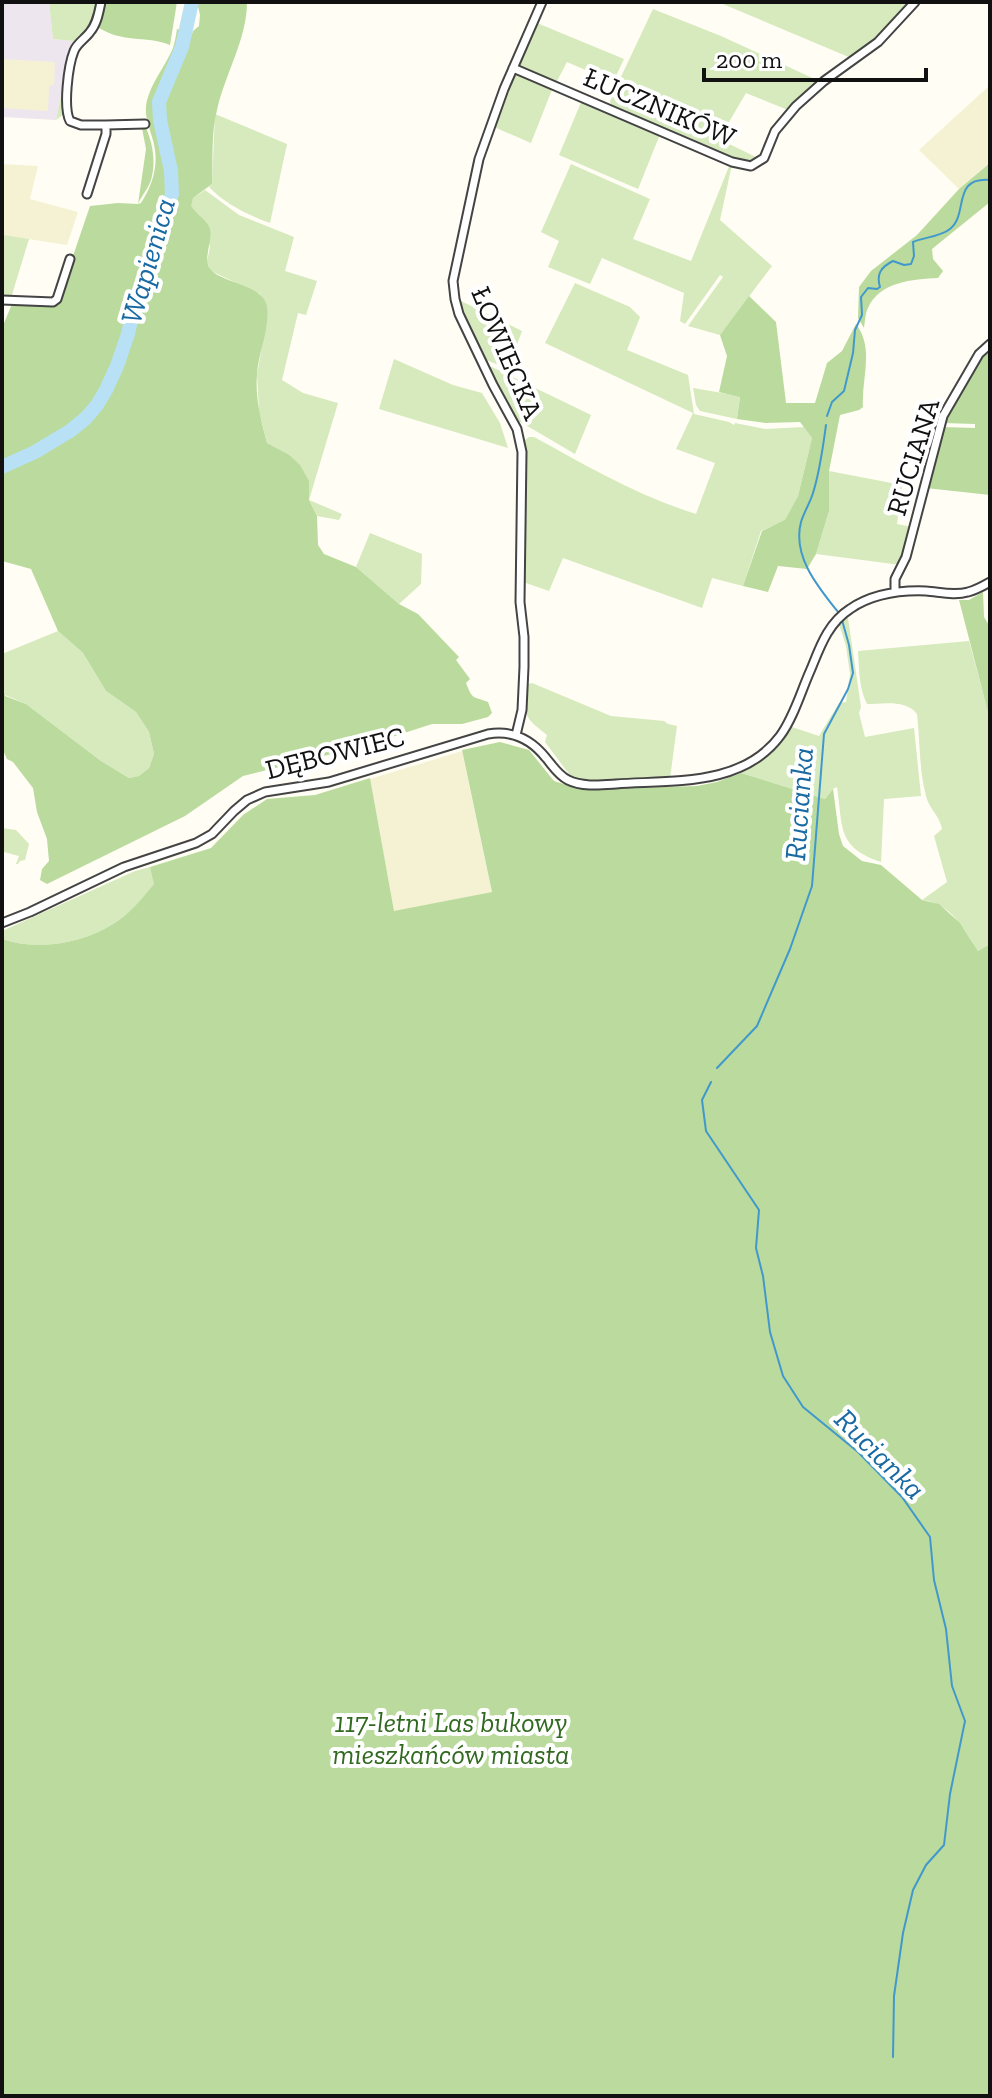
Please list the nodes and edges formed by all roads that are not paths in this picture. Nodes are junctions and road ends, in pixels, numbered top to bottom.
1 (101, 2) edge
2 (542, 2) edge
3 (915, 2) edge
4 (513, 68) junction
5 (145, 124) dead end
6 (106, 125) junction
7 (87, 194) dead end
8 (70, 259) dead end
9 (2, 300) edge
10 (990, 344) edge
11 (990, 582) edge
12 (895, 592) junction
13 (516, 735) junction
14 (2, 923) edge

1 - 6 street
2 - 4 street, ŁOWIECKA
3 - 4 street, ŁUCZNIKÓW
4 - 13 street, ŁOWIECKA
5 - 6 street
6 - 7 street
8 - 9 street
10 - 12 street, RUCIANA
11 - 12 street
12 - 13 street
13 - 14 street, DĘBOWIEC

